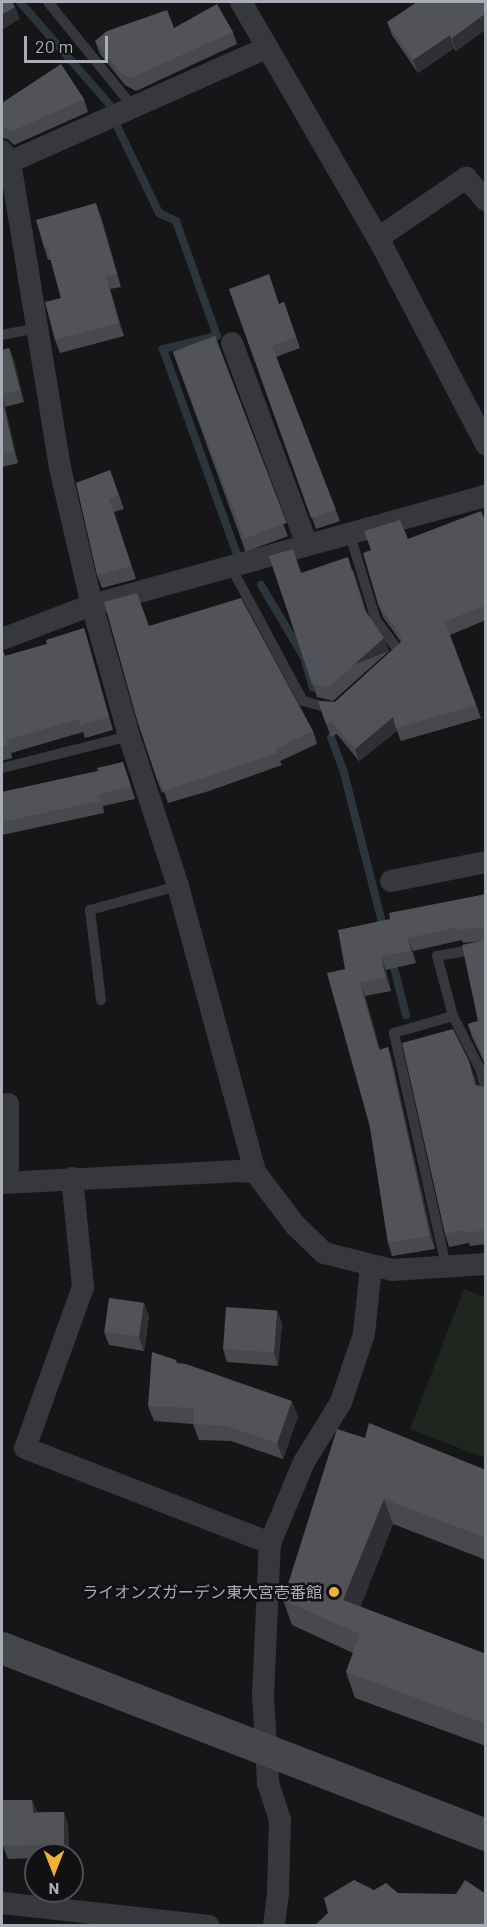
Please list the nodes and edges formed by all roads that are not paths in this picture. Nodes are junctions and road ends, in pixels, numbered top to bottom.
1 (48, 2) edge
2 (241, 2) edge
3 (267, 47) junction
4 (133, 107) junction
5 (6, 157) edge
6 (486, 200) edge
7 (378, 238) junction
8 (37, 328) junction
9 (2, 335) edge
10 (232, 343) dead end
11 (486, 445) edge
12 (486, 496) edge
13 (350, 535) junction
14 (307, 545) junction
15 (231, 567) junction
16 (92, 605) junction
17 (2, 639) edge
18 (383, 666) edge
19 (343, 702) edge
20 (129, 736) junction
21 (2, 768) edge
22 (486, 862) edge
23 (391, 881) dead end
24 (178, 886) junction
25 (485, 947) edge
26 (100, 1000) dead end
27 (453, 1016) junction
28 (486, 1093) edge
29 (8, 1104) dead end
30 (255, 1172) junction
31 (72, 1178) junction
32 (5, 1182) edge
33 (486, 1264) edge
34 (371, 1266) junction
35 (446, 1266) junction
36 (270, 1542) junction
37 (2, 1648) edge
38 (268, 1750) junction
39 (486, 1835) edge
40 (2, 1902) edge
41 (209, 1926) edge
42 (274, 1926) edge

1 - 4 lane
2 - 3 street
3 - 4 street
3 - 7 street
4 - 5 street
5 - 8 street
6 - 7 street
7 - 11 street
8 - 9 lane
8 - 16 street
10 - 14 street
12 - 13 street
13 - 14 street
13 - 18 lane
14 - 15 street
15 - 16 street
15 - 19 lane
16 - 17 street
16 - 20 street
20 - 21 lane
20 - 24 street
22 - 23 street
24 - 26 lane
24 - 30 street
25 - 27 lane
27 - 28 lane
27 - 35 lane
29 - 32 street
30 - 31 street
30 - 34 street
31 - 32 street
31 - 36 street
33 - 35 street
34 - 35 street
34 - 36 street
36 - 38 street
37 - 38 street
38 - 39 street
38 - 42 street
40 - 41 street

